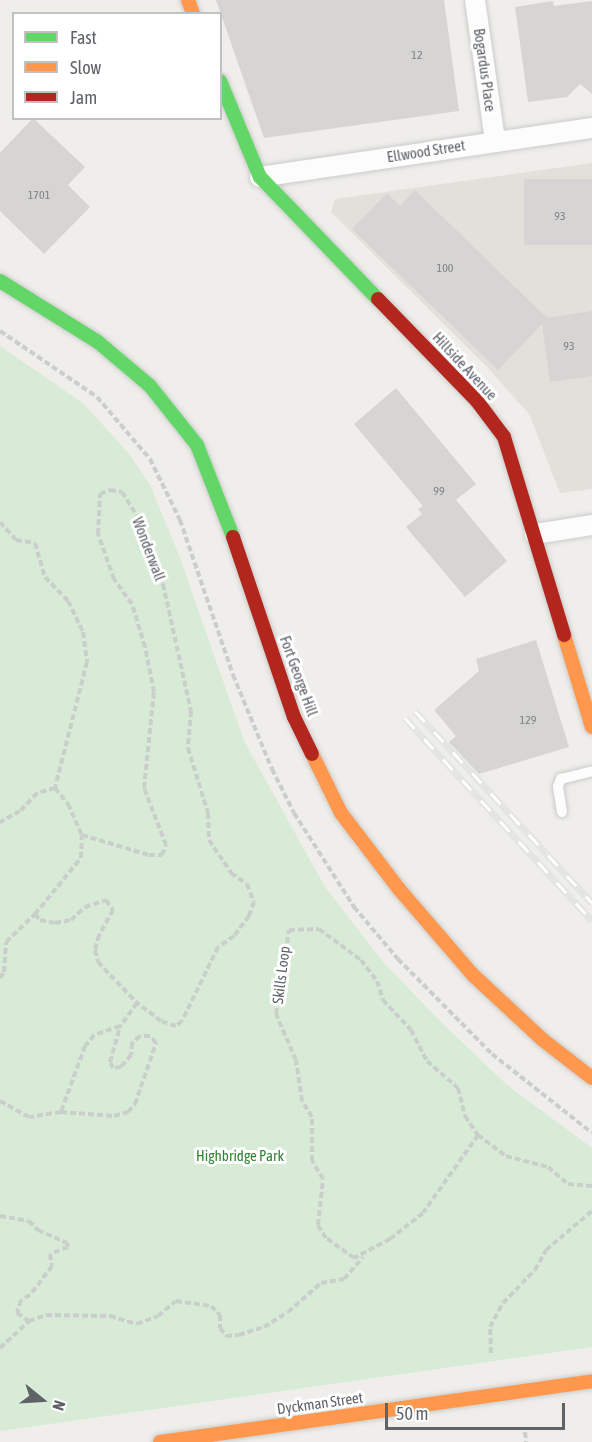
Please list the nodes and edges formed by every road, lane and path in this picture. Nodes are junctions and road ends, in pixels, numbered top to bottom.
1 (475, 0) edge
2 (222, 86) edge
3 (592, 128) edge
4 (495, 141) junction
5 (260, 177) junction
6 (0, 281) edge
7 (0, 522) edge
8 (592, 525) edge
9 (535, 534) junction
10 (592, 727) edge
11 (592, 771) edge
12 (55, 788) junction
13 (562, 812) dead end
14 (0, 822) edge
15 (81, 835) junction
16 (35, 914) junction
17 (0, 978) edge
18 (137, 1003) junction
19 (120, 1026) junction
20 (592, 1078) edge
21 (0, 1101) edge
22 (61, 1112) junction
23 (478, 1135) junction
24 (592, 1186) edge
25 (592, 1211) edge
26 (0, 1216) edge
27 (363, 1256) junction
28 (29, 1321) junction
29 (0, 1348) edge
30 (491, 1353) dead end
31 (592, 1381) edge
32 (525, 1432) dead end
33 (160, 1442) edge
34 (526, 1442) edge

1 - 4 street, Bogardus Place
2 - 5 main road, Hillside Avenue
3 - 4 street, Ellwood Street
4 - 5 street, Ellwood Street
5 - 9 main road, Hillside Avenue
6 - 20 main road, Fort George Hill
7 - 12 path
8 - 9 street
9 - 10 main road, Hillside Avenue
11 - 13 lane
12 - 14 path
12 - 15 path
15 - 16 path
15 - 18 path, Wonderwall
16 - 17 path
16 - 18 path
18 - 19 path
19 - 22 path
19 - 22 path
21 - 22 path
23 - 24 path
23 - 27 path
23 - 27 path, Skills Loop
25 - 30 path
26 - 28 path
27 - 28 path
28 - 29 path
31 - 33 main road, Dyckman Street
32 - 34 path

